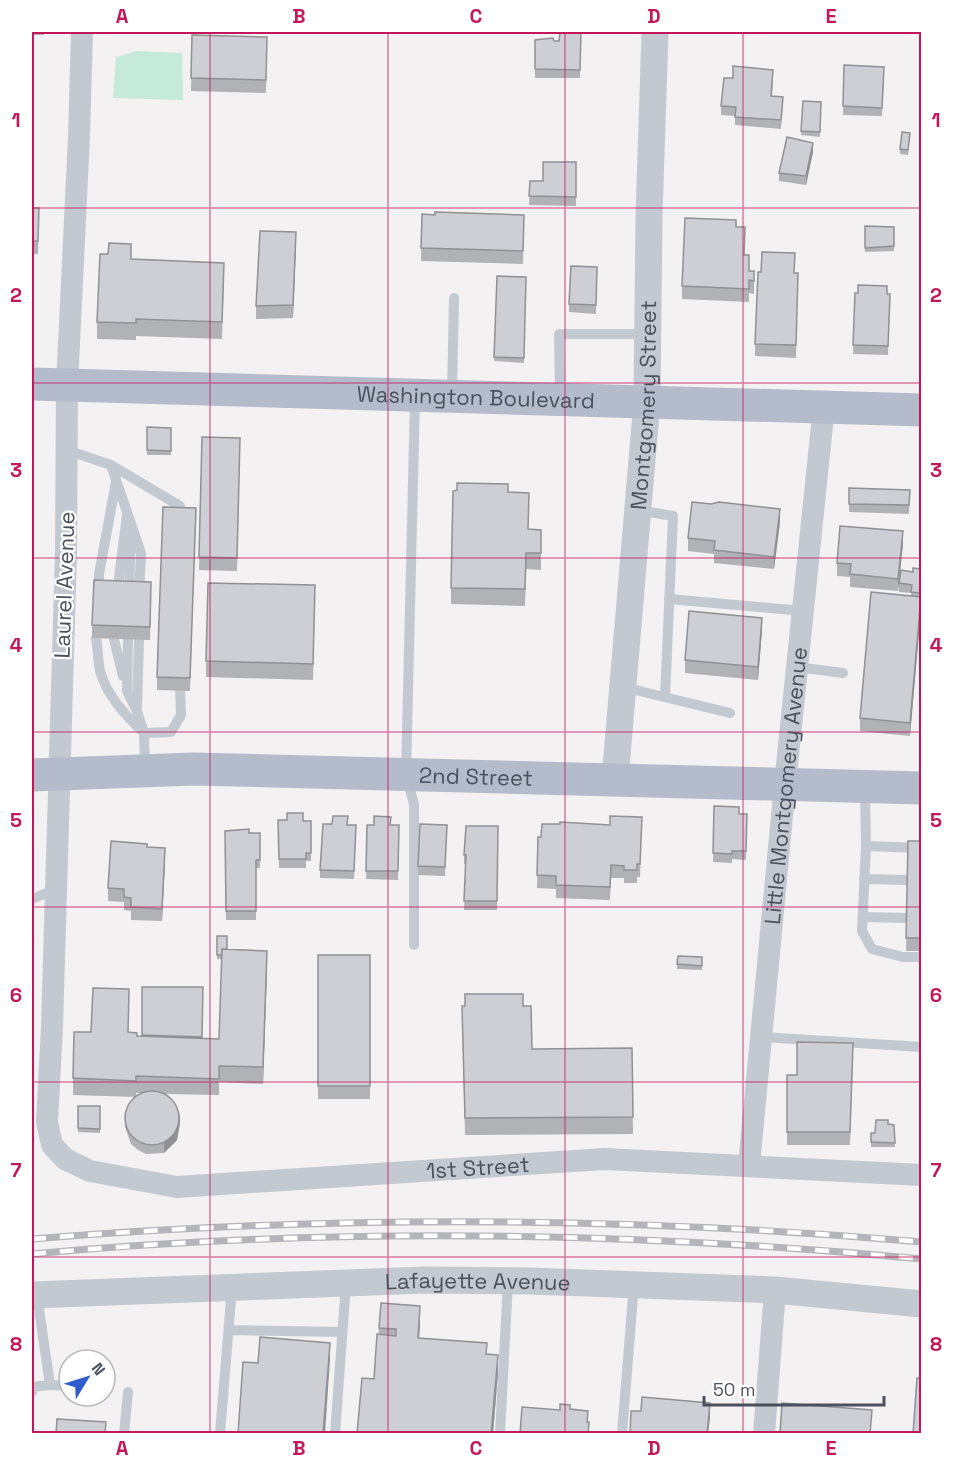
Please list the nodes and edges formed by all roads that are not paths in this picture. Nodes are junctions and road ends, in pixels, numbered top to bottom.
1 (82, 32) edge
2 (655, 32) edge
3 (454, 298) dead end
4 (647, 334) junction
5 (32, 384) edge
6 (67, 385) junction
7 (415, 395) junction
8 (452, 396) junction
9 (560, 399) junction
10 (647, 401) junction
11 (824, 406) junction
12 (921, 410) edge
13 (67, 450) junction
14 (111, 465) junction
15 (116, 479) junction
16 (638, 510) junction
17 (127, 512) junction
18 (181, 521) edge
19 (99, 593) edge
20 (117, 594) edge
21 (134, 595) edge
22 (669, 599) junction
23 (803, 611) junction
24 (96, 638) edge
25 (114, 639) edge
26 (797, 668) junction
27 (843, 673) dead end
28 (623, 687) junction
29 (180, 688) edge
30 (127, 691) junction
31 (665, 697) junction
32 (137, 711) junction
33 (730, 713) dead end
34 (144, 733) junction
35 (145, 771) junction
36 (406, 774) junction
37 (45, 775) edge
38 (615, 779) junction
39 (785, 784) junction
40 (865, 786) junction
41 (921, 788) edge
42 (866, 846) junction
43 (921, 848) edge
44 (864, 879) junction
45 (908, 880) edge
46 (56, 889) junction
47 (32, 899) edge
48 (863, 917) junction
49 (906, 918) edge
50 (414, 945) dead end
51 (921, 957) edge
52 (761, 1036) junction
53 (921, 1047) edge
54 (49, 1138) joint
55 (749, 1165) junction
56 (921, 1175) edge
57 (508, 1281) junction
58 (346, 1283) junction
59 (634, 1284) junction
60 (232, 1287) junction
61 (775, 1290) junction
62 (34, 1294) edge
63 (921, 1304) edge
64 (229, 1330) junction
65 (342, 1332) junction
66 (50, 1385) junction
67 (57, 1385) edge
68 (32, 1392) edge
69 (128, 1392) dead end
70 (124, 1434) edge
71 (220, 1434) edge
72 (335, 1434) edge
73 (500, 1434) edge
74 (622, 1434) edge
75 (764, 1434) edge

1 - 6 street, Laurel Avenue
2 - 4 street, Montgomery Street
3 - 8 lane
4 - 9 lane
4 - 10 street, Montgomery Street
5 - 6 main road, Washington Boulevard
6 - 7 main road, Washington Boulevard
6 - 13 street, Laurel Avenue
7 - 8 main road, Washington Boulevard
7 - 36 lane
8 - 9 main road, Washington Boulevard
9 - 10 main road, Washington Boulevard
10 - 11 main road, Washington Boulevard
10 - 16 street, Montgomery Street
11 - 12 main road, Washington Boulevard
11 - 23 street, Little Montgomery Avenue
13 - 14 lane
13 - 37 street, Laurel Avenue
14 - 15 lane
14 - 18 lane
15 - 17 lane
15 - 19 lane
16 - 22 lane
16 - 28 street, Montgomery Street
17 - 20 lane
17 - 21 lane
22 - 23 lane
22 - 31 lane
23 - 26 street, Little Montgomery Avenue
24 - 34 lane
25 - 30 lane
26 - 27 lane
26 - 39 street, Little Montgomery Avenue
28 - 31 lane
28 - 38 street, Montgomery Street
29 - 34 lane
30 - 32 lane
30 - 32 lane
31 - 33 lane
32 - 34 lane
34 - 35 lane
35 - 36 main road, 2nd Street
35 - 37 main road, 2nd Street
36 - 38 main road, 2nd Street
36 - 50 lane
37 - 46 street, Laurel Avenue
38 - 39 main road, 2nd Street
39 - 40 main road, 2nd Street
39 - 52 street, Little Montgomery Avenue
40 - 41 main road, 2nd Street
40 - 42 lane
42 - 43 lane
42 - 44 lane
44 - 45 lane
44 - 48 lane
46 - 47 lane
46 - 54 street, Laurel Avenue
48 - 49 lane
48 - 51 lane
52 - 53 lane
52 - 55 street, Little Montgomery Avenue
54 - 55 street, 1st Street
55 - 56 street, 1st Street
57 - 58 street, Lafayette Avenue
57 - 59 street, Lafayette Avenue
57 - 73 lane
58 - 60 street, Lafayette Avenue
58 - 65 lane
59 - 61 street, Lafayette Avenue
59 - 74 lane
60 - 62 street, Lafayette Avenue
60 - 64 lane
61 - 63 street, Lafayette Avenue
61 - 75 street
62 - 66 lane
64 - 65 lane
64 - 71 lane
65 - 72 lane
66 - 67 lane
66 - 68 lane
69 - 70 lane

